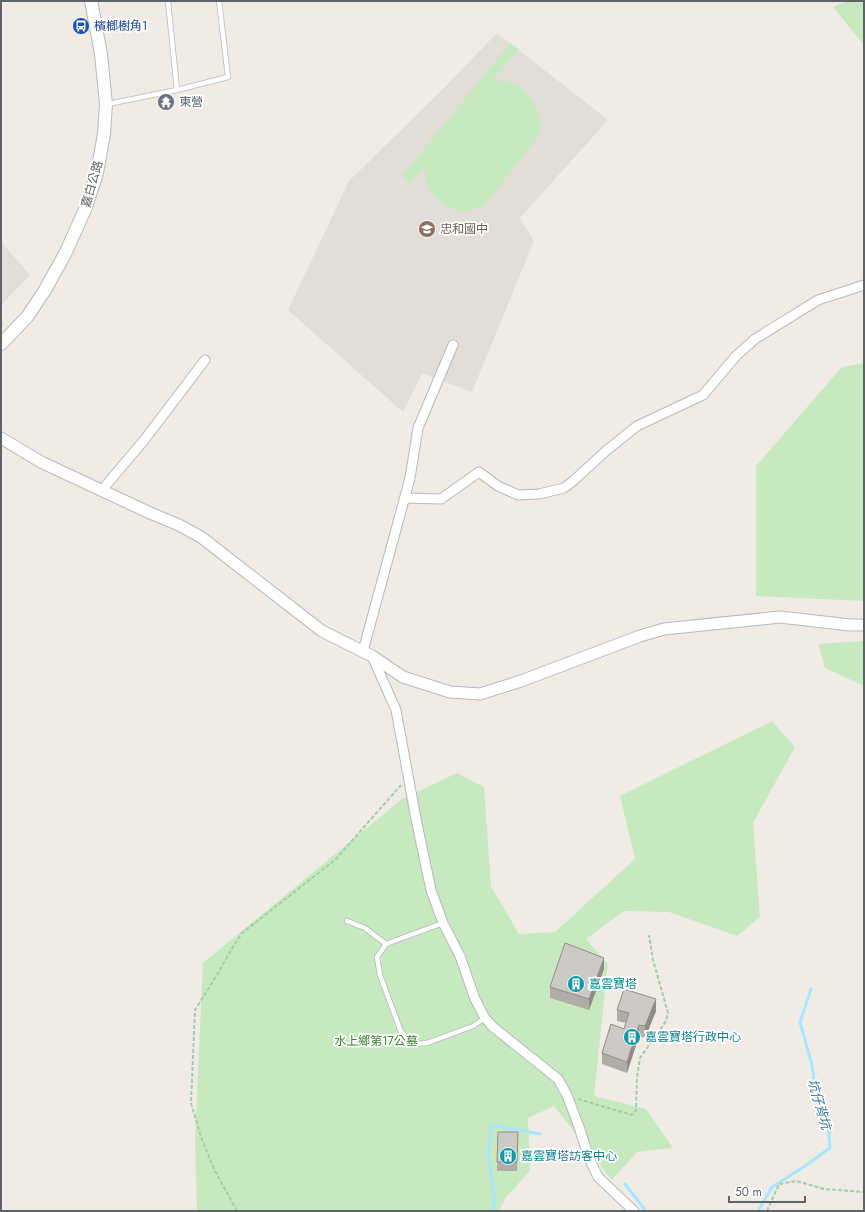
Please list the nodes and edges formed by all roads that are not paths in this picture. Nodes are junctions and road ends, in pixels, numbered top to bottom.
1 (91, 1) edge
2 (168, 1) edge
3 (219, 1) edge
4 (177, 90) junction
5 (106, 104) junction
6 (864, 284) edge
7 (1, 344) edge
8 (453, 345) dead end
9 (205, 360) dead end
10 (1, 438) edge
11 (102, 490) junction
12 (405, 498) junction
13 (864, 625) edge
14 (368, 653) junction
15 (347, 921) dead end
16 (443, 923) junction
17 (386, 944) junction
18 (484, 1018) junction
19 (634, 1211) edge

1 - 5 main road, 嘉白公路
2 - 4 lane
3 - 4 lane
4 - 5 lane
5 - 7 main road, 嘉白公路
6 - 12 street
8 - 12 street
9 - 11 street
10 - 11 street
11 - 14 street
12 - 14 street
13 - 14 street
14 - 16 street
15 - 17 lane
16 - 17 lane
16 - 18 street
17 - 18 lane
18 - 19 street

